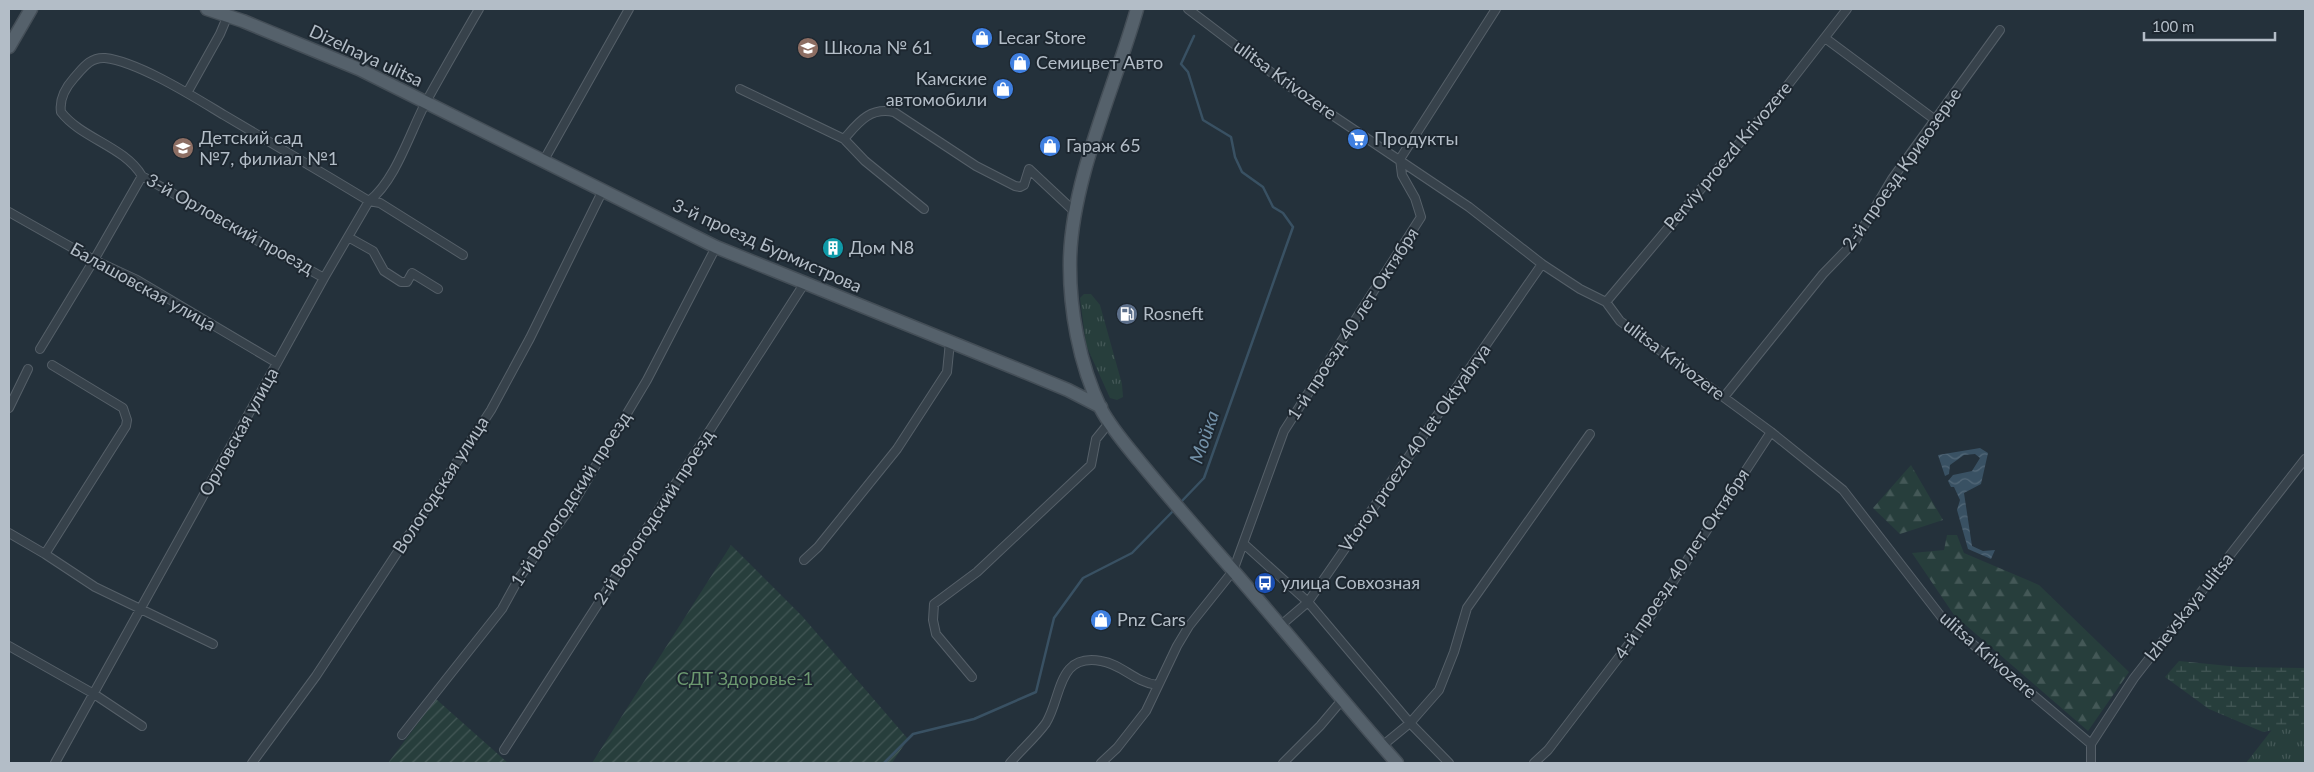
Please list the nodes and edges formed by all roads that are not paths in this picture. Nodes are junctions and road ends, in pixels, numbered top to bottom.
1 (31, 9) edge
2 (207, 9) edge
3 (479, 9) edge
4 (629, 9) edge
5 (1137, 9) edge
6 (1188, 9) edge
7 (1496, 9) edge
8 (1847, 9) edge
9 (228, 15) junction
10 (2000, 30) dead end
11 (1825, 38) junction
12 (9, 47) edge
13 (740, 88) dead end
14 (187, 93) junction
15 (426, 103) junction
16 (1934, 119) junction
17 (844, 139) junction
18 (1400, 159) junction
19 (544, 160) junction
20 (142, 176) junction
21 (603, 190) junction
22 (369, 200) junction
23 (924, 209) dead end
24 (9, 212) edge
25 (1076, 213) junction
26 (348, 237) junction
27 (716, 246) junction
28 (463, 255) dead end
29 (94, 260) junction
30 (1542, 264) junction
31 (324, 278) junction
32 (804, 284) junction
33 (438, 289) dead end
34 (1606, 302) junction
35 (950, 342) junction
36 (40, 349) dead end
37 (277, 363) junction
38 (52, 364) dead end
39 (28, 369) dead end
40 (1724, 397) junction
41 (1100, 407) junction
42 (9, 408) edge
43 (1109, 423) junction
44 (1771, 432) junction
45 (1590, 434) dead end
46 (2305, 459) edge
47 (9, 533) edge
48 (1244, 544) junction
49 (46, 554) junction
50 (804, 560) dead end
51 (1234, 570) junction
52 (1308, 602) junction
53 (142, 608) junction
54 (1280, 626) junction
55 (213, 644) dead end
56 (9, 646) edge
57 (972, 677) dead end
58 (1157, 686) junction
59 (94, 694) junction
60 (1342, 700) junction
61 (1410, 723) junction
62 (142, 726) dead end
63 (402, 735) dead end
64 (2091, 744) junction
65 (1382, 746) junction
66 (504, 750) dead end
67 (55, 763) edge
68 (252, 763) edge
69 (1010, 763) edge
70 (1101, 763) edge
71 (1283, 763) edge
72 (1397, 763) edge
73 (1449, 763) edge
74 (1534, 763) edge
75 (2091, 763) edge

1 - 12 main road
2 - 9 main road, Dizelnaya ulitsa
3 - 15 street, Орловская улица
4 - 19 street
5 - 25 main road
6 - 18 street, ulitsa Krivozere
7 - 18 street
8 - 11 street, Perviy proezd Krivozere
9 - 14 street
9 - 15 main road, Dizelnaya ulitsa
10 - 16 street, 2-й проезд Кривозерье
11 - 16 street
11 - 34 street, Perviy proezd Krivozere
13 - 17 street
14 - 20 street, 3-й Орловский проезд
14 - 22 street
15 - 19 main road, 3-й проезд Бурмистрова
15 - 22 street, Орловская улица
16 - 40 street, 2-й проезд Кривозерье
17 - 23 street
17 - 25 street
18 - 30 street, ulitsa Krivozere
18 - 48 street, 1-й проезд 40 лет Октября
19 - 21 main road, 3-й проезд Бурмистрова
20 - 29 street
20 - 31 street, 3-й Орловский проезд
21 - 27 main road, 3-й проезд Бурмистрова
21 - 68 street, Вологодская улица
22 - 26 street, Орловская улица
22 - 28 street
24 - 29 street, Балашовская улица
25 - 41 main road
26 - 31 street, Орловская улица
26 - 33 street
27 - 32 main road, 3-й проезд Бурмистрова
27 - 63 street, 1-й Вологодский проезд
29 - 36 street
29 - 37 street, Балашовская улица
30 - 34 street, ulitsa Krivozere
30 - 52 street, Vtoroy proezd 40 let Oktyabrya
31 - 37 street, Орловская улица
32 - 35 main road, 3-й проезд Бурмистрова
32 - 66 street, 2-й Вологодский проезд
34 - 40 street, ulitsa Krivozere
35 - 41 main road, 3-й проезд Бурмистрова
35 - 50 street
37 - 53 street, Орловская улица
38 - 49 street
39 - 42 street
40 - 44 street, ulitsa Krivozere
41 - 43 main road
43 - 51 main road
43 - 57 street
44 - 64 street, ulitsa Krivozere
44 - 74 street, 4-й проезд 40 лет Октября
45 - 61 street
46 - 64 street, Izhevskaya ulitsa
47 - 49 street
48 - 51 street
48 - 52 street
49 - 53 street
51 - 54 main road
51 - 58 street
52 - 54 street, Vtoroy proezd 40 let Oktyabrya
52 - 61 street
53 - 55 street
53 - 59 street, Орловская улица
54 - 60 main road
56 - 59 street
58 - 69 street
58 - 70 street
59 - 62 street
59 - 67 street, Орловская улица
60 - 65 main road
60 - 71 street
61 - 65 street
61 - 73 street
64 - 75 street
65 - 72 main road

